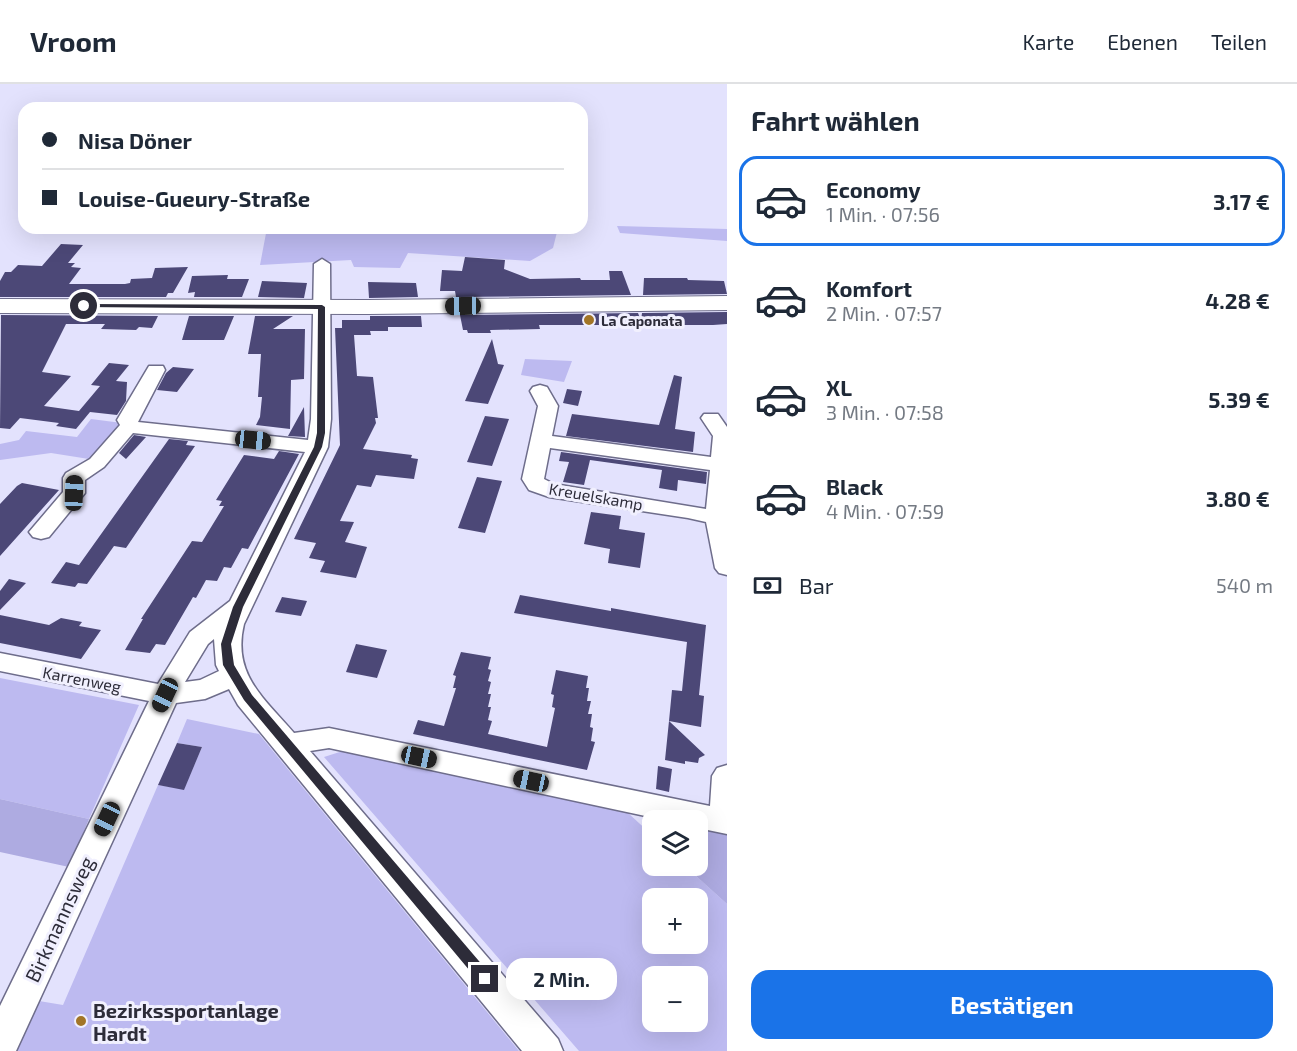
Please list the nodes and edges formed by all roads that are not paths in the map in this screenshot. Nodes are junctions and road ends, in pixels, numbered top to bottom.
1 (322, 264) dead end
2 (727, 303) edge
3 (0, 306) edge
4 (322, 307) junction
5 (156, 370) dead end
6 (540, 391) dead end
7 (711, 418) dead end
8 (131, 427) junction
9 (540, 441) junction
10 (318, 447) junction
11 (720, 465) junction
12 (722, 519) edge
13 (41, 532) dead end
14 (727, 568) edge
15 (238, 607) junction
16 (0, 662) edge
17 (234, 675) junction
18 (169, 688) junction
19 (288, 744) junction
20 (727, 776) edge
21 (726, 822) edge
22 (0, 1046) edge
23 (545, 1051) edge

1 - 4 street
2 - 4 main road
3 - 4 main road
4 - 10 street
5 - 8 street
6 - 9 street, Kreuelskamp
7 - 11 street
8 - 10 street
8 - 13 street
9 - 11 street
9 - 12 street, Kreuelskamp
10 - 15 street
11 - 12 street
12 - 14 street
15 - 17 street
15 - 18 street
16 - 18 street, Karrenweg
17 - 18 street, Karrenweg
17 - 19 street
18 - 22 street, Birkmannsweg
19 - 21 street
19 - 23 street
20 - 21 street

